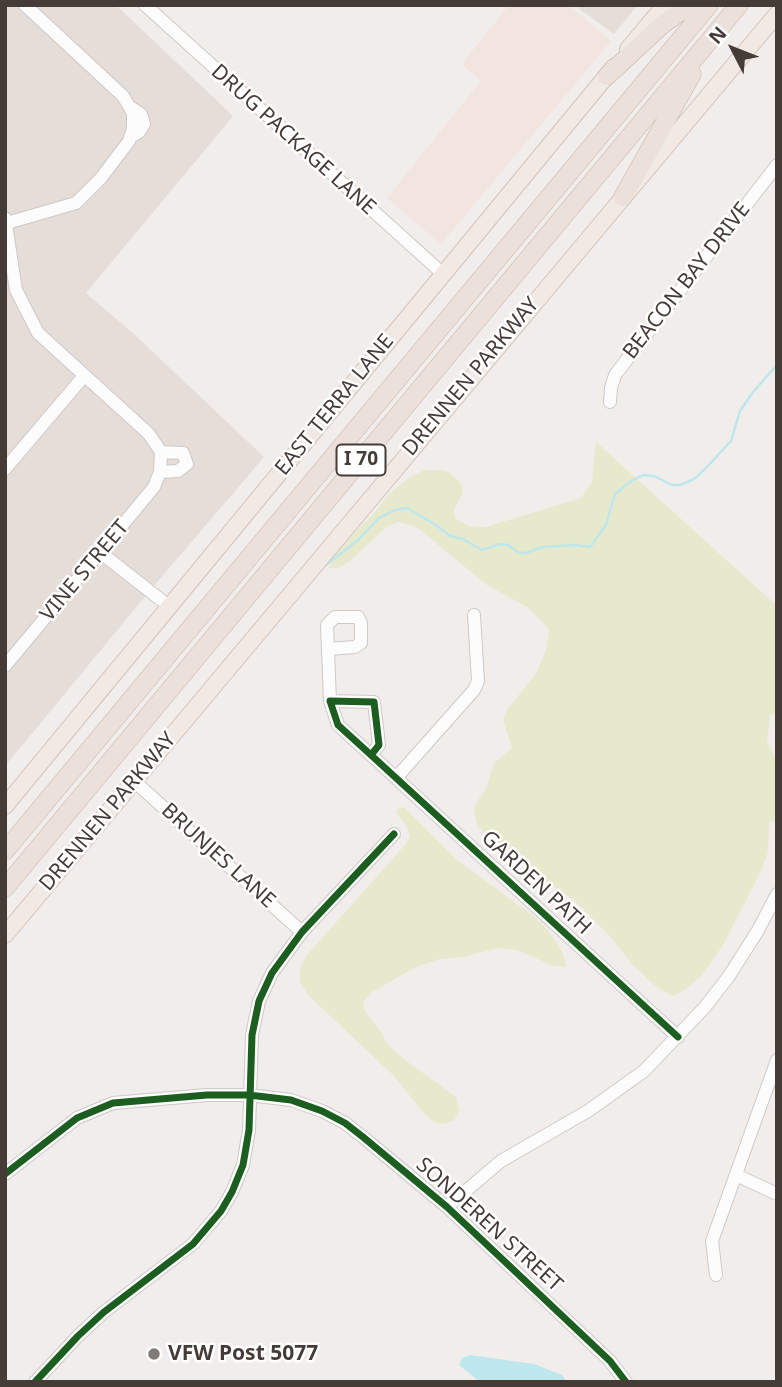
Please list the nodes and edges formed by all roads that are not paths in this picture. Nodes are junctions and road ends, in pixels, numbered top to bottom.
1 (26, 5) edge
2 (145, 5) edge
3 (665, 5) edge
4 (690, 5) edge
5 (709, 5) edge
6 (739, 5) edge
7 (777, 14) edge
8 (717, 32) junction
9 (607, 76) junction
10 (776, 167) edge
11 (622, 197) junction
12 (6, 221) edge
13 (442, 273) junction
14 (11, 292) edge
15 (84, 376) junction
16 (610, 402) dead end
17 (161, 452) junction
18 (5, 468) edge
19 (160, 472) junction
20 (101, 553) junction
21 (170, 607) junction
22 (474, 615) dead end
23 (329, 649) dead end
24 (5, 666) edge
25 (330, 701) junction
26 (370, 755) junction
27 (396, 778) junction
28 (134, 781) junction
29 (5, 806) edge
30 (394, 834) dead end
31 (5, 851) edge
32 (5, 888) edge
33 (777, 894) edge
34 (773, 914) edge
35 (302, 932) junction
36 (5, 935) edge
37 (678, 1037) junction
38 (777, 1060) edge
39 (249, 1095) junction
40 (5, 1174) edge
41 (736, 1175) junction
42 (777, 1194) edge
43 (447, 1207) junction
44 (716, 1275) dead end
45 (36, 1382) edge
46 (626, 1382) edge

1 - 12 street
2 - 13 street, DRUG PACKAGE LANE
3 - 9 main road, EAST TERRA LANE
4 - 9 highway
5 - 31 highway, I 70
6 - 8 highway, I 70
7 - 11 main road, DRENNEN PARKWAY
8 - 11 highway
8 - 32 highway, I 70
9 - 13 main road, EAST TERRA LANE
10 - 16 street, BEACON BAY DRIVE
11 - 28 main road, DRENNEN PARKWAY
12 - 14 street
13 - 21 main road, EAST TERRA LANE
14 - 15 street
15 - 17 street
15 - 18 street
17 - 19 street, VINE STREET
17 - 19 street
19 - 20 street, VINE STREET
20 - 21 street
20 - 24 street, VINE STREET
21 - 29 main road, EAST TERRA LANE
22 - 27 street
23 - 25 street
25 - 26 street, GARDEN PATH
25 - 26 street
26 - 27 street, GARDEN PATH
27 - 37 street, GARDEN PATH
28 - 35 street, BRUNJES LANE
28 - 36 main road, DRENNEN PARKWAY
30 - 35 street
33 - 34 street
34 - 37 street
35 - 39 street
37 - 43 street
38 - 41 street
39 - 40 street, SONDEREN STREET
39 - 43 street, SONDEREN STREET
39 - 45 street
41 - 42 street
41 - 44 street
43 - 46 street, SONDEREN STREET

